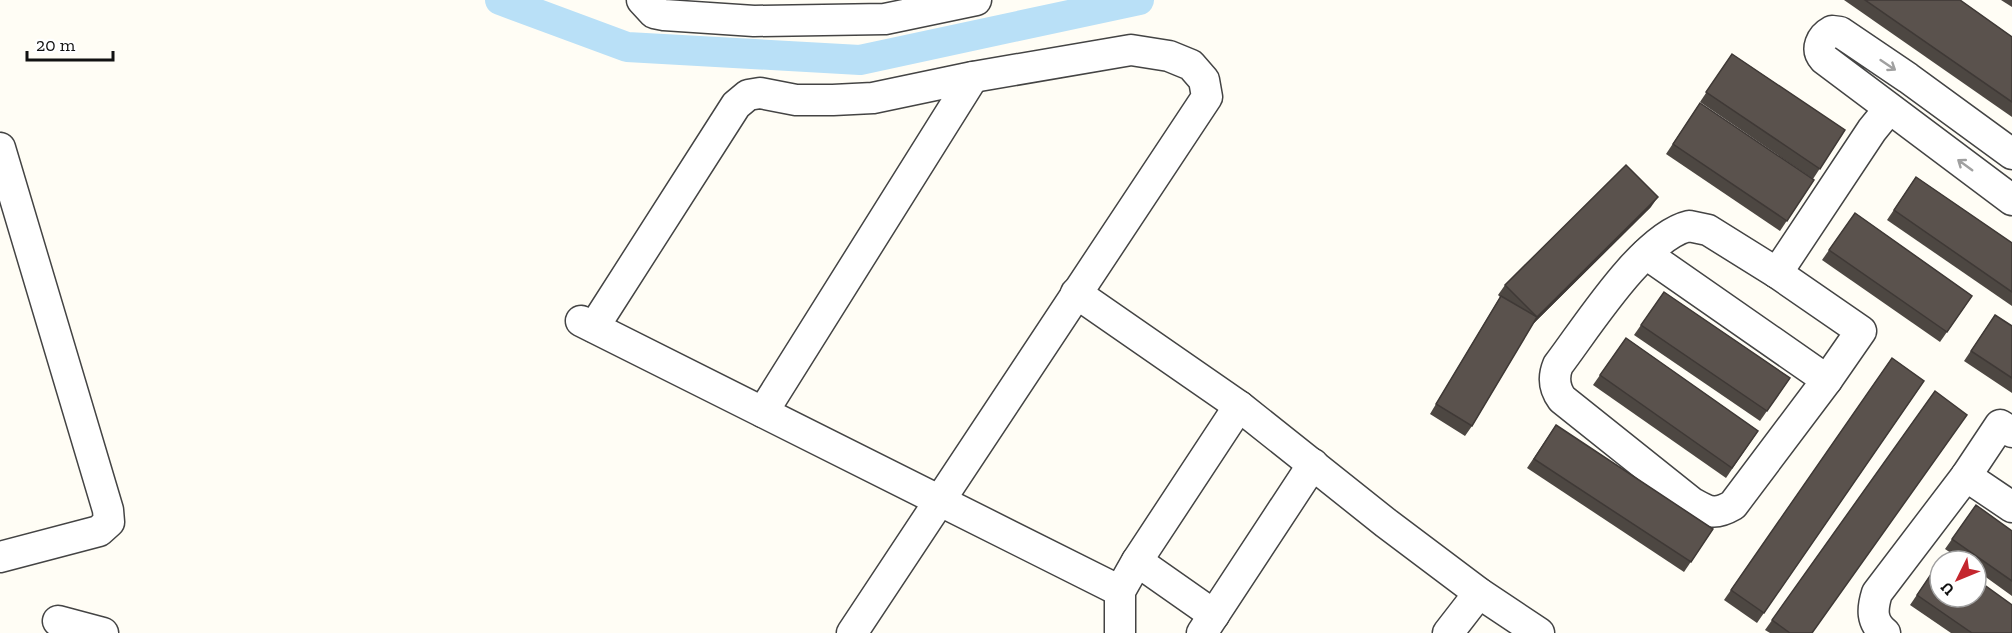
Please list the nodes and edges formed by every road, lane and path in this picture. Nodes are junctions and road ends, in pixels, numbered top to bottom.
1 (642, 0) edge
2 (976, 0) edge
3 (973, 77) junction
4 (1888, 109) junction
5 (0, 148) edge
6 (2012, 154) edge
7 (2012, 200) edge
8 (1646, 254) junction
9 (1777, 273) junction
10 (1076, 293) junction
11 (1827, 381) junction
12 (1239, 406) junction
13 (763, 412) junction
14 (2012, 432) edge
15 (1313, 464) junction
16 (1966, 476) junction
17 (939, 501) junction
18 (2012, 507) edge
19 (0, 557) edge
20 (1137, 561) junction
21 (1120, 591) junction
22 (1479, 593) junction
23 (58, 621) dead end
24 (1208, 624) edge
25 (103, 633) edge
26 (852, 633) edge
27 (1120, 633) edge
28 (1449, 633) edge
29 (1539, 633) edge
30 (1885, 633) edge

1 - 2 street
3 - 10 street
3 - 13 street
3 - 13 street
4 -> 6 street
7 -> 4 street
4 - 9 street
5 - 19 street
8 - 9 street
8 - 11 street
8 - 11 street
9 - 11 street
10 - 12 street
10 - 17 street
12 - 15 street
12 - 20 street
13 - 17 street
14 - 16 street
15 - 22 street
15 - 24 street
16 - 18 street
16 - 30 street
17 - 21 street
17 - 26 street
20 - 21 street
20 - 24 street
21 - 27 street
22 - 28 street
22 - 29 street
23 - 25 street

